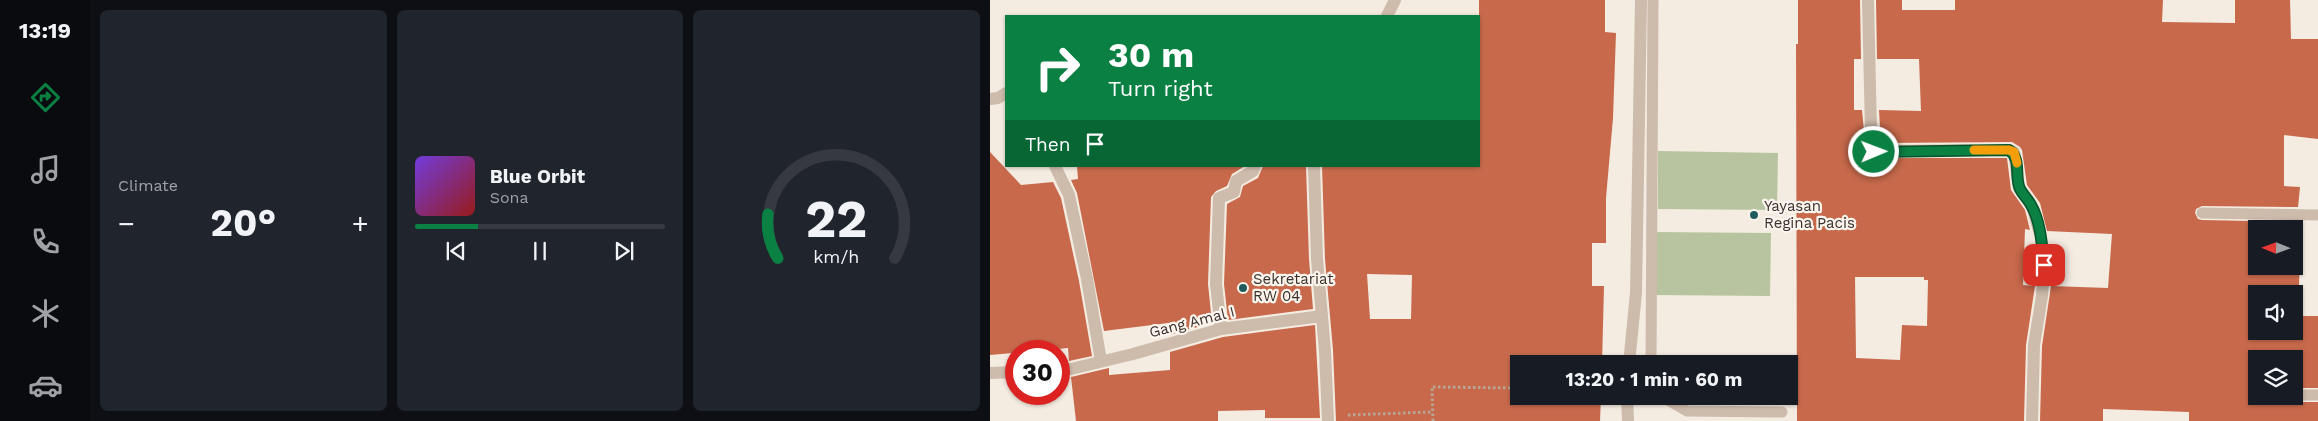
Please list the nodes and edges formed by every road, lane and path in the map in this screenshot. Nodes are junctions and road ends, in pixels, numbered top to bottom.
1 (1395, 0) edge
2 (1641, 0) edge
3 (1654, 0) edge
4 (1868, 0) edge
5 (1388, 15) edge
6 (1005, 94) edge
7 (990, 99) edge
8 (1056, 167) edge
9 (1255, 167) edge
10 (1314, 167) edge
11 (2202, 213) dead end
12 (2318, 215) edge
13 (1322, 316) junction
14 (1221, 329) junction
15 (1630, 355) edge
16 (1651, 355) edge
17 (1101, 361) junction
18 (1070, 369) edge
19 (1005, 372) edge
20 (990, 373) edge
21 (1510, 388) edge
22 (2303, 395) edge
23 (2318, 395) edge
24 (1627, 405) edge
25 (1673, 405) edge
26 (1432, 412) junction
27 (1782, 412) dead end
28 (1687, 416) edge
29 (1328, 419) edge
30 (1433, 421) edge
31 (1628, 421) edge
32 (2032, 421) edge

1 - 5 street
2 - 15 street
3 - 16 lane
4 - 32 street
6 - 7 street
8 - 17 street
9 - 14 street
10 - 13 street
11 - 12 lane
13 - 14 street, Gang Amal I
13 - 29 street
14 - 17 street, Gang Amal I
17 - 18 street, Gang Amal I
19 - 20 street
21 - 26 path
22 - 23 lane
24 - 31 street
25 - 28 lane
26 - 29 path
26 - 30 path
27 - 28 lane

